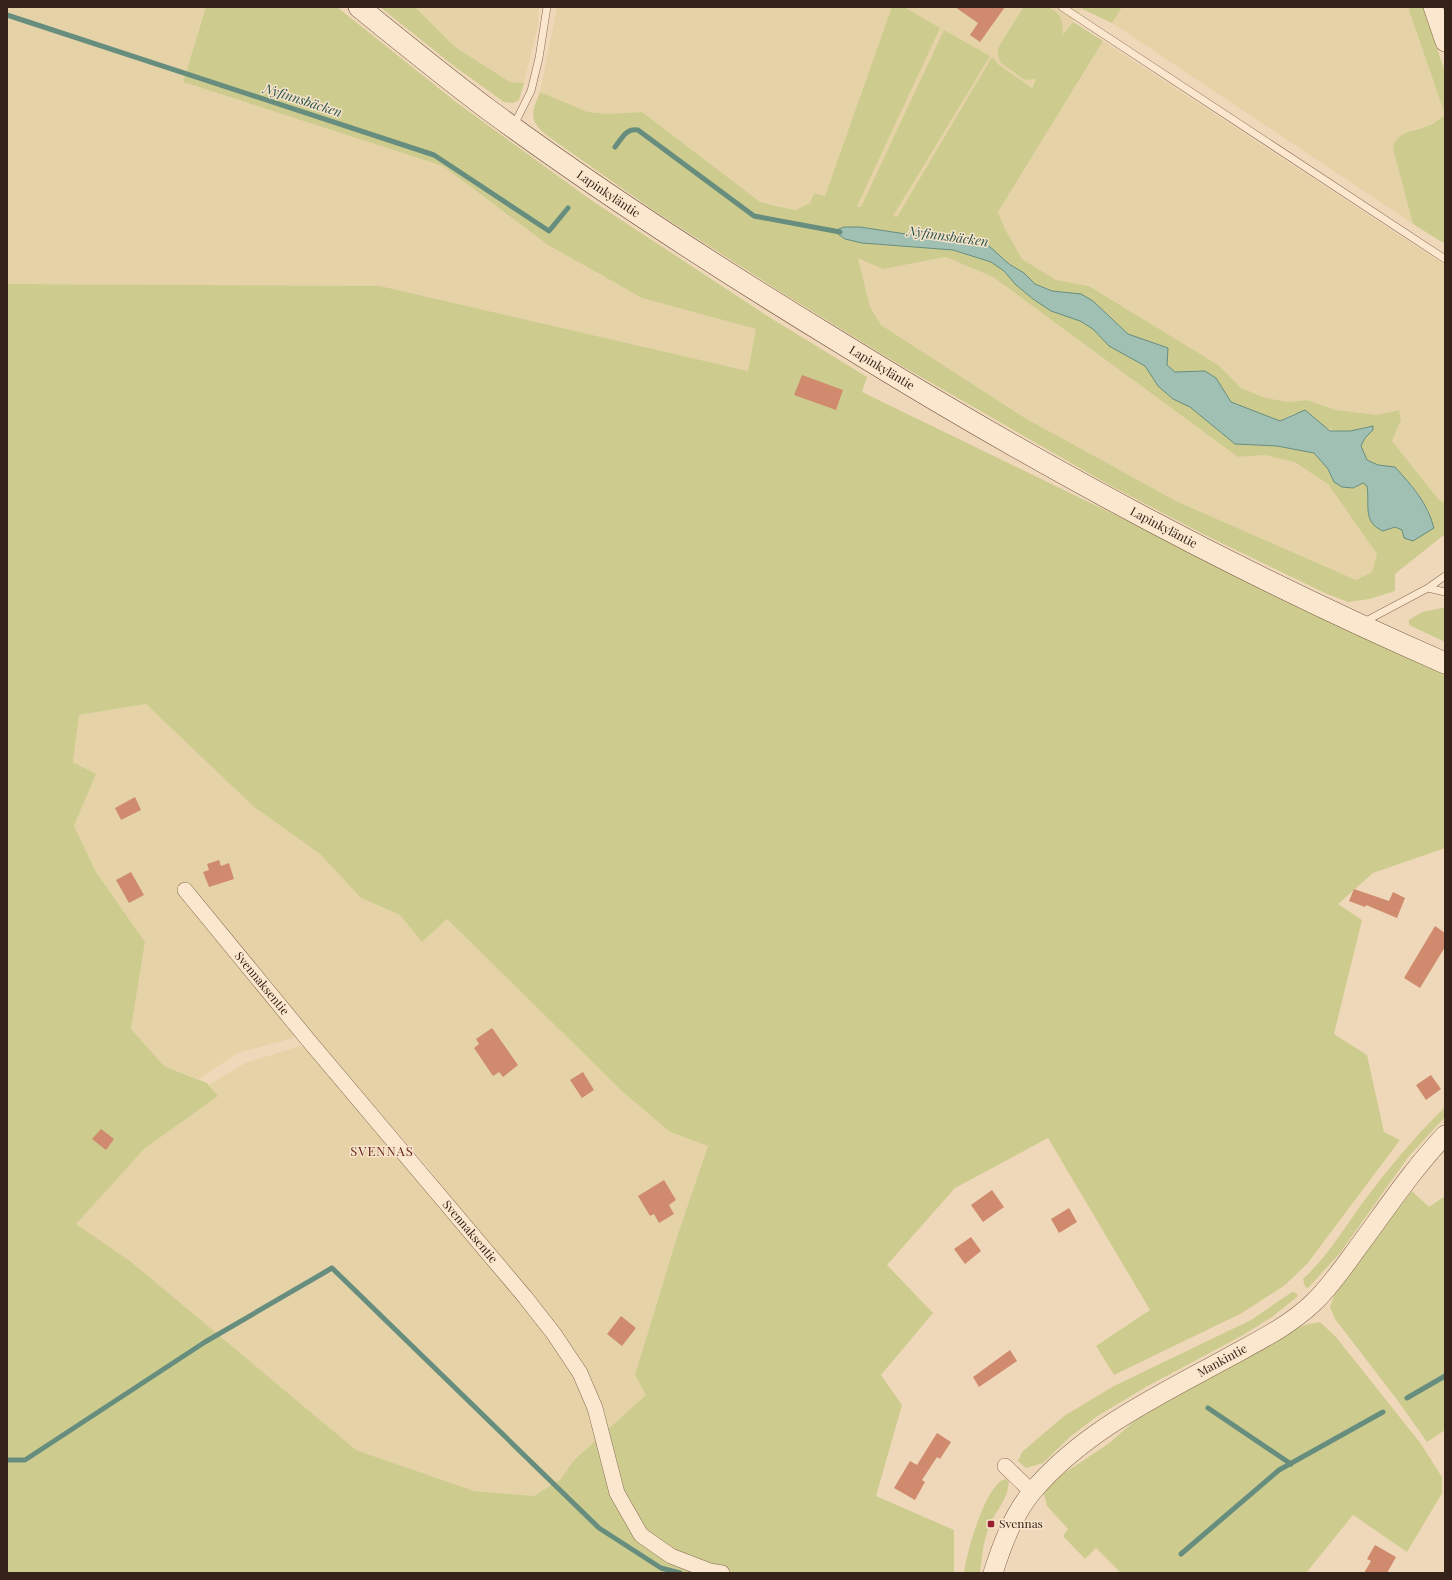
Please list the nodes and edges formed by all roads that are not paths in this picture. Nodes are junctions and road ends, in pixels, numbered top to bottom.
1 (359, 7) edge
2 (547, 7) edge
3 (1062, 7) edge
4 (1433, 7) edge
5 (1445, 42) edge
6 (514, 127) junction
7 (1445, 259) edge
8 (1445, 576) edge
9 (1428, 588) junction
10 (1445, 592) edge
11 (1360, 624) junction
12 (1445, 663) edge
13 (185, 890) dead end
14 (1445, 1134) edge
15 (1005, 1466) dead end
16 (1032, 1492) junction
17 (722, 1573) edge
18 (993, 1573) edge

1 - 6 main road, Lapinkyläntie
2 - 6 lane
3 - 7 lane
4 - 5 street
6 - 11 main road, Lapinkyläntie
8 - 9 lane
9 - 10 lane
9 - 11 lane
11 - 12 main road, Lapinkyläntie
13 - 17 street, Svennaksentie
14 - 16 street, Mankintie
15 - 16 street
16 - 18 street, Mankintie

